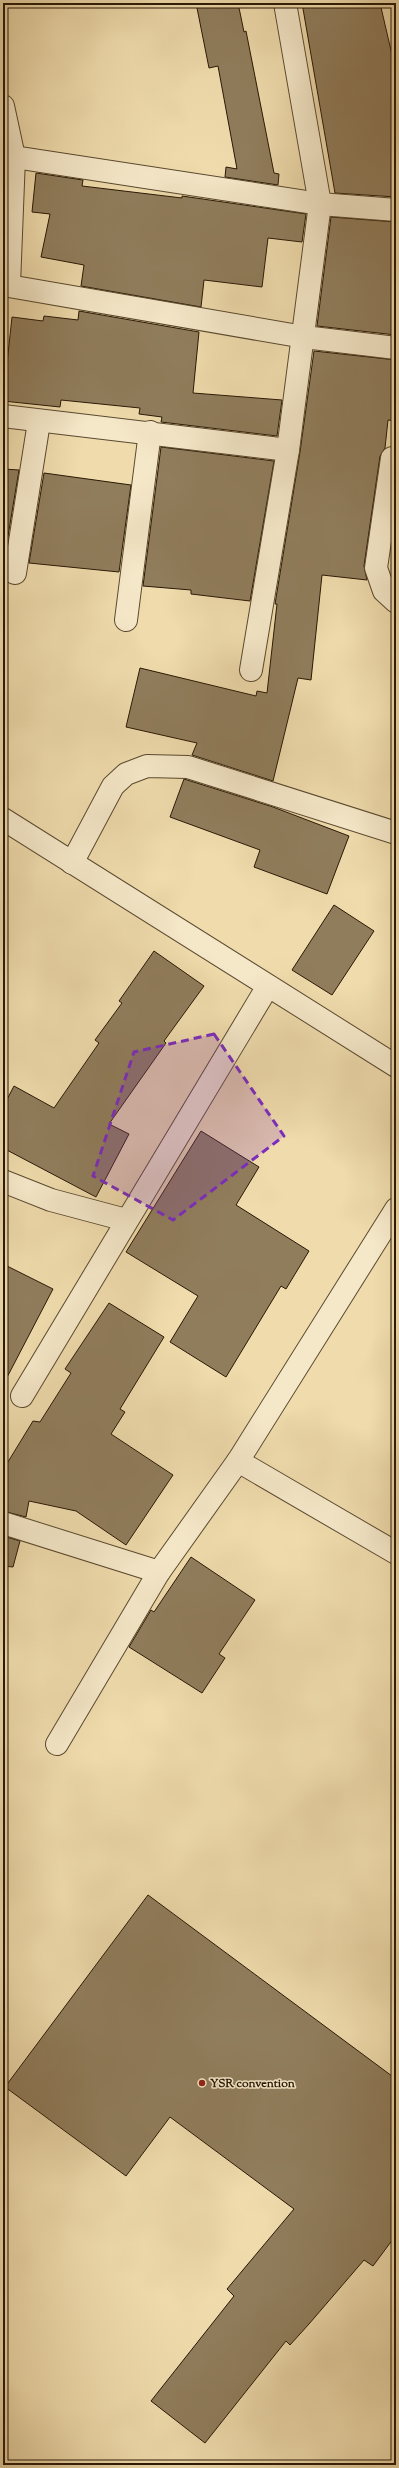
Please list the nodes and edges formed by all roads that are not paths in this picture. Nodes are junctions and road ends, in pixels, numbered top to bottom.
1 (285, 3) edge
2 (3, 106) edge
3 (14, 157) junction
4 (320, 204) junction
5 (396, 210) edge
6 (6, 285) edge
7 (304, 337) junction
8 (396, 348) edge
9 (3, 416) edge
10 (39, 422) junction
11 (150, 432) junction
12 (288, 450) junction
13 (396, 458) edge
14 (15, 574) dead end
15 (396, 602) edge
16 (126, 620) dead end
17 (251, 670) dead end
18 (3, 819) edge
19 (396, 833) edge
20 (72, 863) junction
21 (268, 986) junction
22 (396, 1066) edge
23 (3, 1181) edge
24 (396, 1209) edge
25 (126, 1220) junction
26 (22, 1396) dead end
27 (238, 1461) junction
28 (3, 1523) edge
29 (396, 1553) edge
30 (159, 1572) junction
31 (57, 1744) dead end

1 - 4 street
2 - 3 street
3 - 4 street
3 - 6 street
4 - 5 street
4 - 7 street
6 - 7 street
7 - 8 street
7 - 12 street
9 - 10 street
10 - 11 street
10 - 14 street
11 - 12 street
11 - 16 street
12 - 17 street
13 - 15 street
18 - 20 street
19 - 20 street
20 - 21 street
21 - 22 street
21 - 25 street
23 - 25 street
24 - 27 street
25 - 26 street
27 - 29 street
27 - 30 street
28 - 30 street
30 - 31 street

